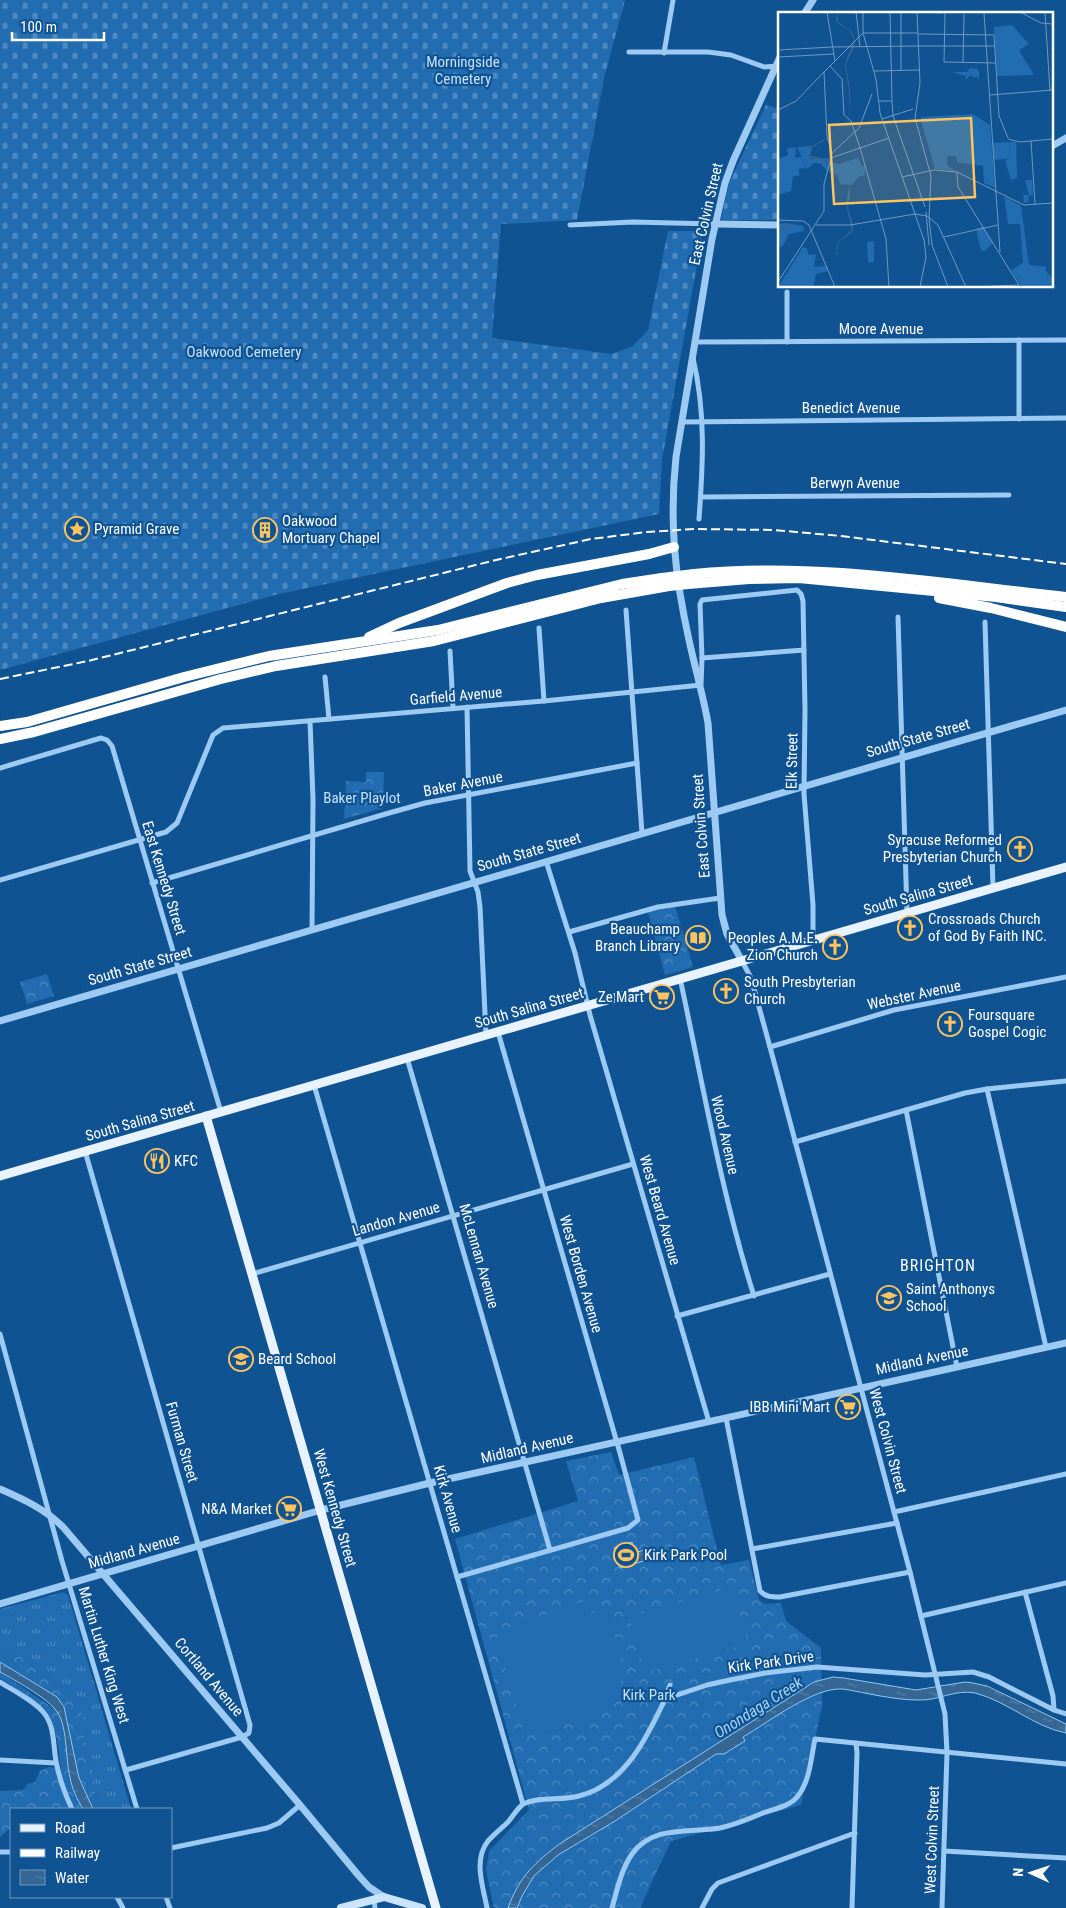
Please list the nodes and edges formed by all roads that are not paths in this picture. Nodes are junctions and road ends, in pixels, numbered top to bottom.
1 (673, 0) edge
2 (813, 0) edge
3 (805, 12) edge
4 (629, 52) dead end
5 (664, 53) junction
6 (778, 66) edge
7 (1066, 138) edge
8 (1054, 145) edge
9 (570, 224) dead end
10 (715, 224) junction
11 (778, 225) edge
12 (787, 292) dead end
13 (1019, 340) junction
14 (1066, 340) edge
15 (695, 342) junction
16 (787, 342) junction
17 (693, 356) junction
18 (1066, 418) edge
19 (1019, 419) junction
20 (682, 422) junction
21 (703, 422) junction
22 (1009, 495) dead end
23 (701, 497) junction
24 (699, 519) dead end
25 (674, 547) junction
26 (886, 588) junction
27 (792, 590) joint
28 (1066, 597) edge
29 (1066, 607) edge
30 (626, 610) dead end
31 (898, 616) dead end
32 (985, 622) dead end
33 (1066, 627) edge
34 (539, 628) dead end
35 (702, 640) junction
36 (689, 641) junction
37 (358, 642) junction
38 (804, 650) junction
39 (450, 651) dead end
40 (702, 658) junction
41 (325, 677) dead end
42 (700, 685) junction
43 (632, 692) junction
44 (544, 701) junction
45 (467, 707) junction
46 (453, 708) junction
47 (1066, 710) edge
48 (329, 719) junction
49 (310, 721) junction
50 (0, 726) edge
51 (988, 732) junction
52 (0, 739) edge
53 (901, 757) junction
54 (638, 763) junction
55 (0, 768) edge
56 (804, 786) junction
57 (469, 795) junction
58 (714, 811) junction
59 (642, 833) junction
60 (312, 836) junction
61 (139, 839) junction
62 (546, 861) junction
63 (1066, 867) edge
64 (0, 880) edge
65 (474, 882) junction
66 (152, 883) junction
67 (993, 888) junction
68 (720, 898) junction
69 (907, 913) junction
70 (312, 929) junction
71 (569, 932) junction
72 (812, 940) junction
73 (742, 960) junction
74 (178, 969) junction
75 (680, 978) junction
76 (1066, 978) edge
77 (588, 1005) junction
78 (0, 1021) edge
79 (498, 1032) junction
80 (486, 1035) junction
81 (770, 1047) junction
82 (407, 1058) junction
83 (1066, 1081) edge
84 (314, 1084) junction
85 (987, 1089) junction
86 (906, 1110) junction
87 (220, 1112) junction
88 (206, 1116) junction
89 (795, 1142) junction
90 (84, 1151) junction
91 (634, 1164) junction
92 (0, 1176) edge
93 (544, 1190) junction
94 (454, 1216) junction
95 (360, 1242) junction
96 (252, 1274) junction
97 (830, 1274) junction
98 (754, 1296) junction
99 (677, 1316) junction
100 (0, 1334) edge
101 (1066, 1343) edge
102 (1046, 1347) junction
103 (957, 1367) junction
104 (860, 1388) junction
105 (726, 1418) junction
106 (709, 1422) junction
107 (617, 1442) junction
108 (525, 1462) junction
109 (1066, 1474) edge
110 (430, 1483) junction
111 (0, 1489) edge
112 (321, 1510) junction
113 (894, 1512) junction
114 (50, 1514) junction
115 (897, 1523) junction
116 (199, 1546) junction
117 (752, 1549) junction
118 (550, 1550) junction
119 (910, 1572) junction
120 (104, 1574) junction
121 (457, 1577) junction
122 (69, 1584) junction
123 (1066, 1584) edge
124 (1025, 1592) junction
125 (0, 1604) edge
126 (921, 1616) junction
127 (935, 1675) junction
128 (0, 1682) edge
129 (670, 1685) dead end
130 (665, 1699) junction
131 (1054, 1710) junction
132 (1066, 1714) edge
133 (242, 1737) junction
134 (856, 1743) junction
135 (947, 1753) junction
136 (0, 1760) edge
137 (56, 1763) junction
138 (1066, 1764) edge
139 (126, 1770) junction
140 (523, 1804) junction
141 (300, 1805) junction
142 (72, 1808) edge
143 (137, 1808) edge
144 (855, 1833) junction
145 (172, 1848) edge
146 (944, 1851) junction
147 (1066, 1858) edge
148 (369, 1887) junction
149 (384, 1897) junction
150 (374, 1904) edge
151 (342, 1908) edge
152 (422, 1908) edge
153 (436, 1908) edge
154 (487, 1908) edge
155 (612, 1908) edge
156 (702, 1908) edge
157 (852, 1908) edge
158 (942, 1908) edge

1 - 5 street
2 - 3 street
4 - 5 street
5 - 6 street
6 - 10 street, East Colvin Street
7 - 8 street
9 - 10 street
10 - 11 street
10 - 15 street, East Colvin Street
12 - 16 street
13 - 14 street, Moore Avenue
13 - 16 street, Moore Avenue
13 - 19 street
15 - 16 street, Moore Avenue
15 - 17 street, East Colvin Street
17 - 20 street, East Colvin Street
17 - 21 street, East Colvin Street
18 - 19 street, Benedict Avenue
19 - 21 street, Benedict Avenue
20 - 21 street, Benedict Avenue
20 - 25 street, East Colvin Street
21 - 23 street, East Colvin Street
22 - 23 street, Berwyn Avenue
23 - 24 street, East Colvin Street
25 - 36 street, East Colvin Street
25 - 37 highway
26 - 29 highway
26 - 33 highway
26 - 52 highway, bridge
27 - 35 street, East Colvin Street
27 - 38 street, Elk Street
28 - 37 highway, bridge
30 - 43 street
31 - 53 street
32 - 51 street
34 - 44 street
35 - 36 street
35 - 40 street, East Colvin Street
36 - 42 street, East Colvin Street
37 - 50 highway
38 - 40 street
38 - 56 street, Elk Street
39 - 46 street
40 - 42 street, East Colvin Street
41 - 48 street
42 - 43 street, Garfield Avenue
42 - 58 street, East Colvin Street
43 - 44 street, Garfield Avenue
43 - 54 street
44 - 45 street, Garfield Avenue
45 - 46 street, Garfield Avenue
45 - 57 street
46 - 48 street, Garfield Avenue
47 - 51 street, South State Street
48 - 49 street, Garfield Avenue
49 - 60 street
49 - 61 street, Garfield Avenue
51 - 53 street, South State Street
51 - 67 street
53 - 56 street, South State Street
53 - 69 street
54 - 57 street, Baker Avenue
54 - 59 street
55 - 61 street, East Kennedy Street
56 - 58 street, South State Street
56 - 72 street, Elk Street
57 - 60 street, Baker Avenue
57 - 65 street
58 - 59 street, South State Street
58 - 68 street, East Colvin Street
59 - 62 street, South State Street
60 - 66 street, Baker Avenue
60 - 70 street
61 - 64 street
61 - 66 street, East Kennedy Street
62 - 65 street, South State Street
62 - 71 street, West Beard Avenue
63 - 67 main road, South Salina Street
65 - 70 street, South State Street
65 - 80 street
66 - 74 street, East Kennedy Street
67 - 69 main road, South Salina Street
68 - 71 street
68 - 73 street, East Colvin Street
69 - 72 main road, South Salina Street
70 - 74 street, South State Street
71 - 77 street, West Beard Avenue
72 - 73 main road, South Salina Street
73 - 75 main road, South Salina Street
73 - 81 street, West Colvin Street
74 - 78 street, South State Street
74 - 87 street, East Kennedy Street
75 - 77 main road, South Salina Street
75 - 98 street, Wood Avenue
76 - 81 street, Webster Avenue
77 - 79 main road, South Salina Street
77 - 91 street, West Beard Avenue
79 - 80 main road, South Salina Street
79 - 93 street, West Borden Avenue
80 - 82 main road, South Salina Street
81 - 89 street, West Colvin Street
82 - 84 main road, South Salina Street
82 - 94 street, McLennan Avenue
83 - 85 street
84 - 87 main road, South Salina Street
84 - 95 street, Kirk Avenue
85 - 86 street
85 - 102 street
86 - 89 street
86 - 103 street
87 - 88 main road, South Salina Street
88 - 90 main road, South Salina Street
88 - 96 main road, West Kennedy Street
89 - 97 street, West Colvin Street
90 - 92 main road, South Salina Street
90 - 116 street, Furman Street
91 - 93 street, Landon Avenue
91 - 99 street, West Beard Avenue
93 - 94 street, Landon Avenue
93 - 107 street, West Borden Avenue
94 - 95 street, Landon Avenue
94 - 108 street, McLennan Avenue
95 - 96 street, Landon Avenue
95 - 110 street, Kirk Avenue
96 - 112 main road, West Kennedy Street
97 - 98 street
97 - 104 street, West Colvin Street
98 - 99 street
99 - 106 street, West Beard Avenue
100 - 114 street, Martin Luther King West
101 - 102 street, Midland Avenue
102 - 103 street, Midland Avenue
103 - 104 street, Midland Avenue
104 - 105 street, Midland Avenue
104 - 113 street, West Colvin Street
105 - 106 street, Midland Avenue
105 - 117 street
106 - 107 street, Midland Avenue
107 - 108 street, Midland Avenue
107 - 118 street, West Borden Avenue
108 - 110 street, Midland Avenue
108 - 118 street, McLennan Avenue
109 - 113 street
110 - 112 street, Midland Avenue
110 - 121 street, Kirk Avenue
111 - 114 street, Cortland Avenue
112 - 116 street, Midland Avenue
112 - 153 main road, West Kennedy Street
113 - 115 street, West Colvin Street
114 - 120 street, Cortland Avenue
114 - 122 street, Martin Luther King West
115 - 117 street
115 - 119 street, West Colvin Street
116 - 120 street, Midland Avenue
116 - 133 street, Furman Street
117 - 119 street
118 - 121 street
119 - 126 street, West Colvin Street
120 - 122 street, Midland Avenue
120 - 133 street, Cortland Avenue
121 - 140 street, Kirk Avenue
122 - 125 street, Midland Avenue
122 - 139 street, Martin Luther King West
123 - 124 street
124 - 126 street
124 - 131 street
126 - 127 street, West Colvin Street
127 - 130 street, Kirk Park Drive
127 - 131 street, Kirk Park Drive
127 - 135 street, West Colvin Street
128 - 137 street
129 - 130 street
130 - 140 street
131 - 132 street, Kirk Park Drive
133 - 139 street
133 - 141 street, Cortland Avenue
134 - 135 street
134 - 144 street
134 - 155 street
135 - 138 street
135 - 146 street, West Colvin Street
136 - 137 street
137 - 142 street
139 - 143 street, Martin Luther King West
140 - 154 street
141 - 145 street
141 - 148 street, Cortland Avenue
144 - 156 street
144 - 157 street
146 - 147 street
146 - 158 street, West Colvin Street
148 - 149 street, Cortland Avenue
148 - 150 street
149 - 150 main road
149 - 152 main road
150 - 151 main road

